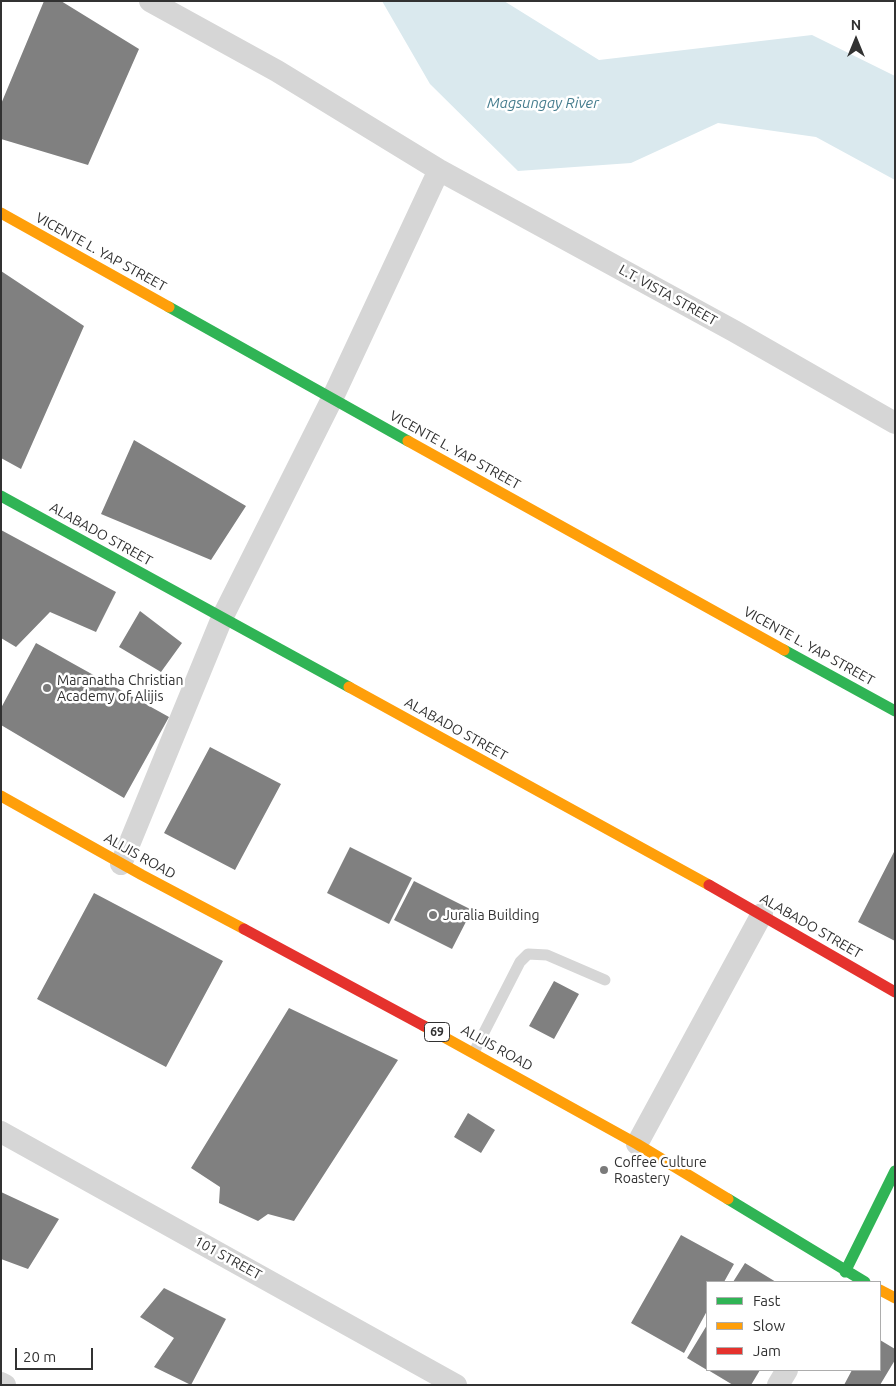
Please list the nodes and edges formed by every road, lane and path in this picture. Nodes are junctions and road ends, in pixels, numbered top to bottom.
1 (150, 1) edge
2 (439, 170) junction
3 (1, 213) edge
4 (332, 399) junction
5 (895, 423) edge
6 (1, 496) edge
7 (222, 618) junction
8 (895, 710) edge
9 (1, 796) edge
10 (121, 864) junction
11 (762, 914) junction
12 (605, 980) dead end
13 (895, 992) edge
14 (474, 1052) junction
15 (1, 1132) edge
16 (637, 1144) junction
17 (895, 1171) edge
18 (850, 1279) edge
19 (881, 1291) edge
20 (895, 1298) edge
21 (786, 1371) edge
22 (456, 1385) edge
23 (778, 1385) edge

1 - 2 street, L.T. VISTA STREET
2 - 4 street
2 - 5 street, L.T. VISTA STREET
3 - 4 street, VICENTE L. YAP STREET
4 - 7 street
4 - 8 street, VICENTE L. YAP STREET
6 - 7 street, ALABADO STREET
7 - 10 street
7 - 11 street, ALABADO STREET
9 - 10 street, ALIJIS ROAD / 69
10 - 14 street, ALIJIS ROAD / 69
11 - 13 street, ALABADO STREET
11 - 16 street
12 - 14 lane
14 - 16 street, ALIJIS ROAD / 69
15 - 22 street, 101 STREET
16 - 18 street, ALIJIS ROAD / 69
17 - 18 street
19 - 20 street
21 - 23 street

